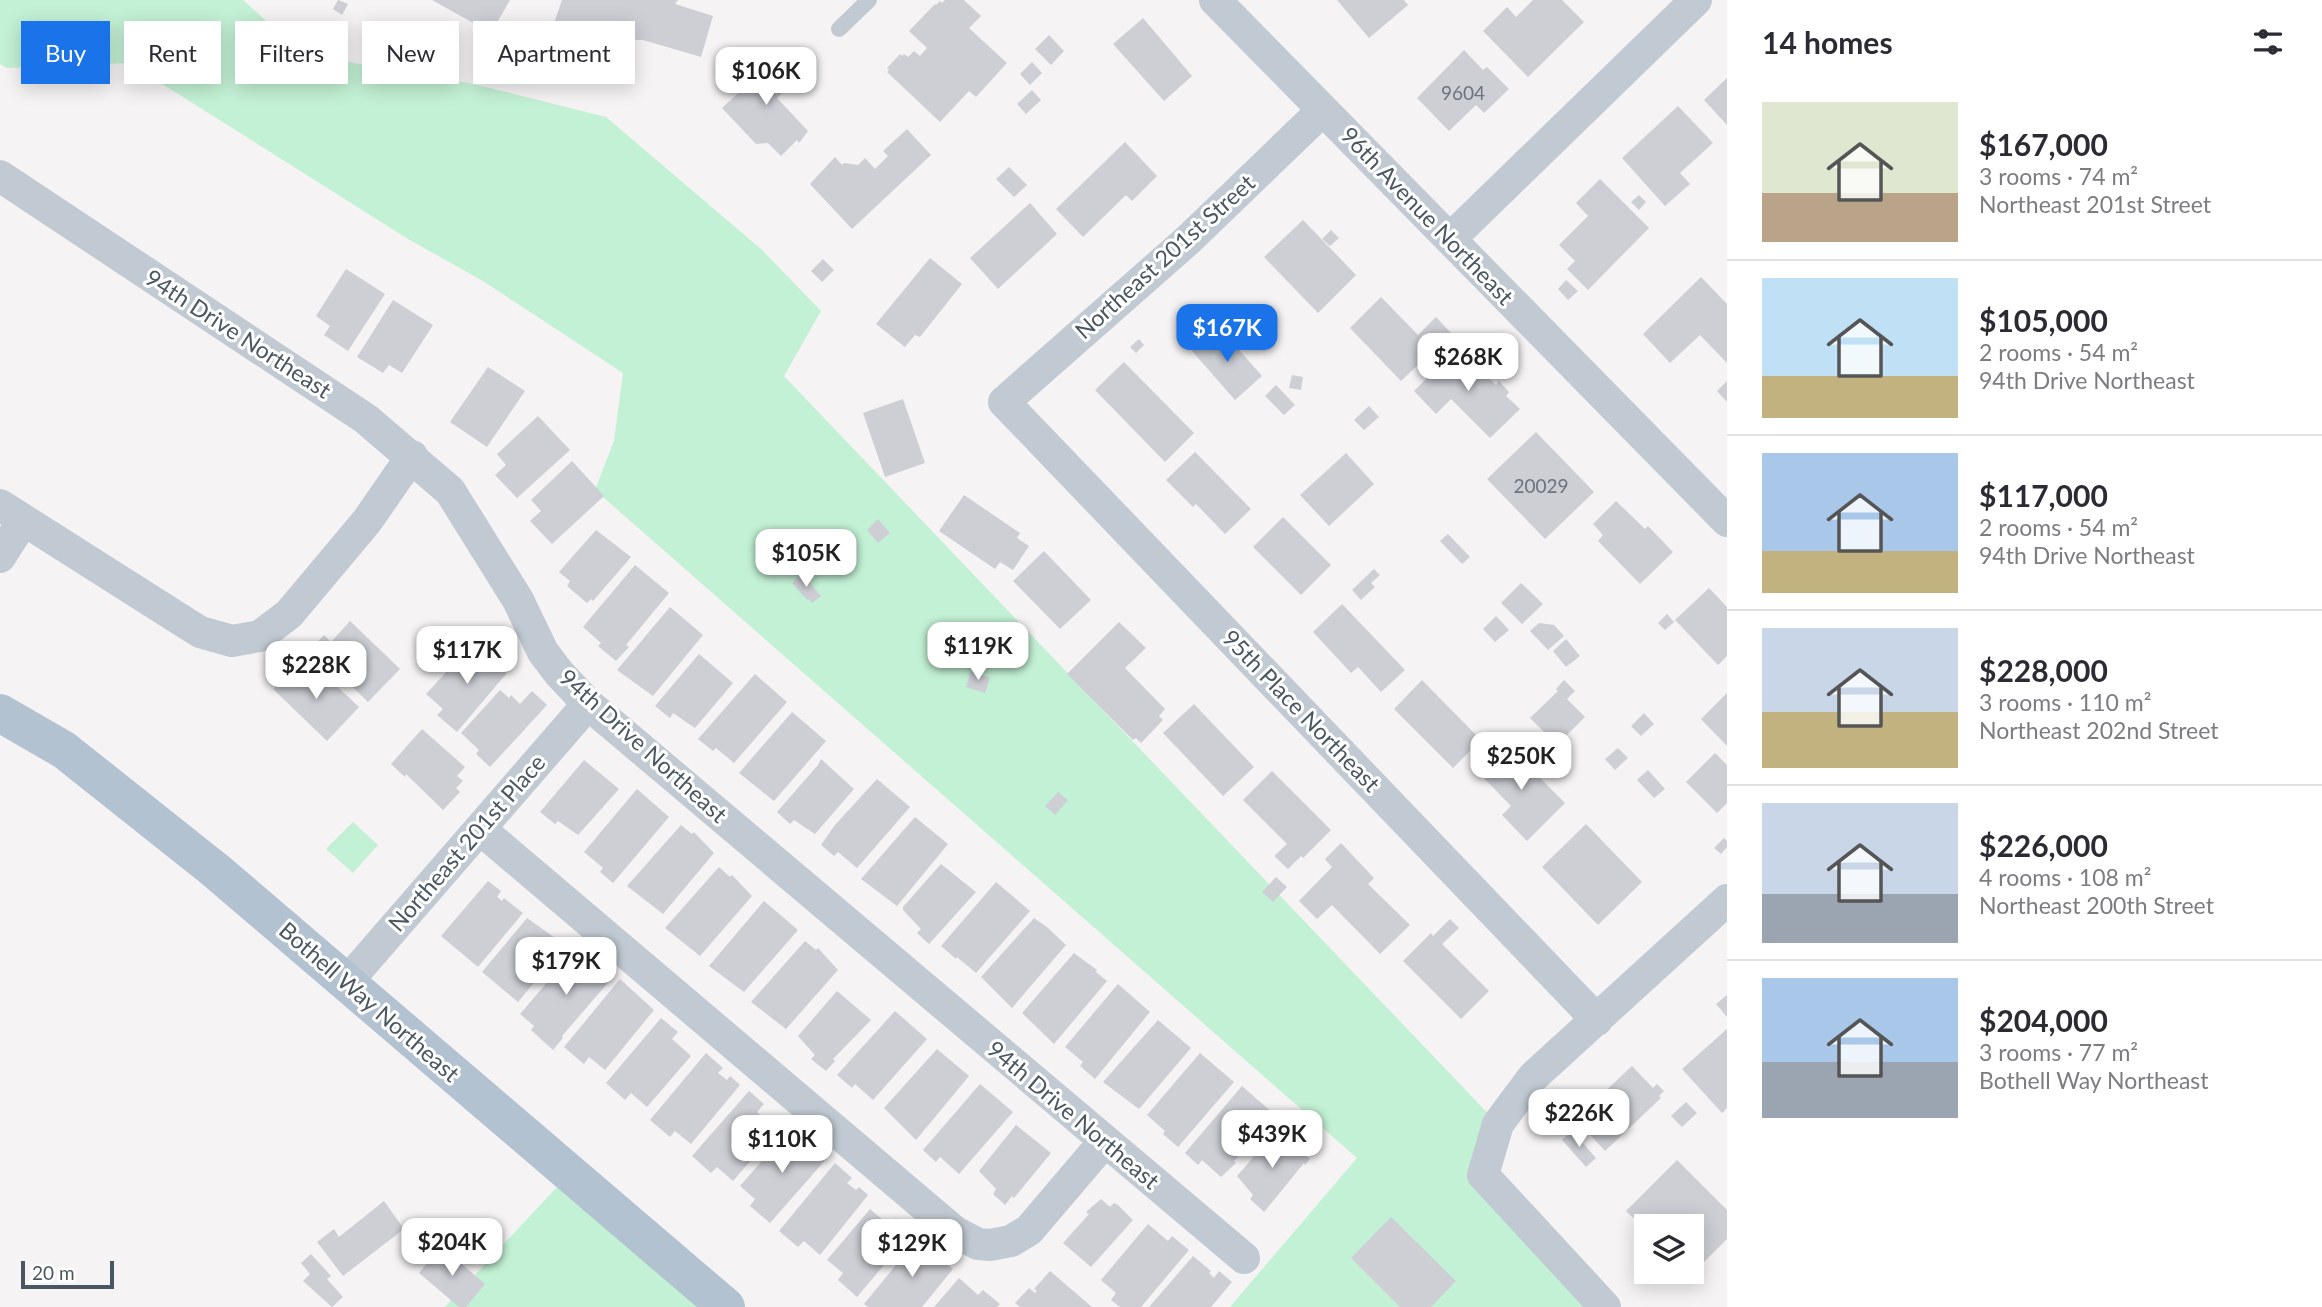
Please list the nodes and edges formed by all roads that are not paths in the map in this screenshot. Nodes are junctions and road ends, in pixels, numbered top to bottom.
1 (869, 0) edge
2 (1215, 0) edge
3 (1696, 0) edge
4 (839, 29) dead end
5 (1323, 110) junction
6 (0, 176) edge
7 (1450, 239) junction
8 (1004, 402) joint
9 (412, 456) junction
10 (11, 513) edge
11 (1727, 521) edge
12 (0, 557) edge
13 (588, 704) junction
14 (0, 713) edge
15 (480, 829) junction
16 (1727, 900) edge
17 (346, 983) junction
18 (1597, 1020) junction
19 (1104, 1142) junction
20 (1244, 1258) dead end
21 (726, 1307) edge
22 (1605, 1307) edge

1 - 4 lane
2 - 5 street, 96th Avenue Northeast
3 - 7 street
5 - 7 street, 96th Avenue Northeast
5 - 8 street, Northeast 201st Street
6 - 9 street, 94th Drive Northeast
7 - 11 street, 96th Avenue Northeast
8 - 18 street, 95th Place Northeast
9 - 10 street
9 - 13 street, 94th Drive Northeast
10 - 12 street
13 - 15 street, Northeast 201st Place
13 - 19 street, 94th Drive Northeast
14 - 17 main road, Bothell Way Northeast
15 - 17 street, Northeast 201st Place
15 - 19 street
16 - 18 street
17 - 21 main road, Bothell Way Northeast
18 - 22 street
19 - 20 street, 94th Drive Northeast

